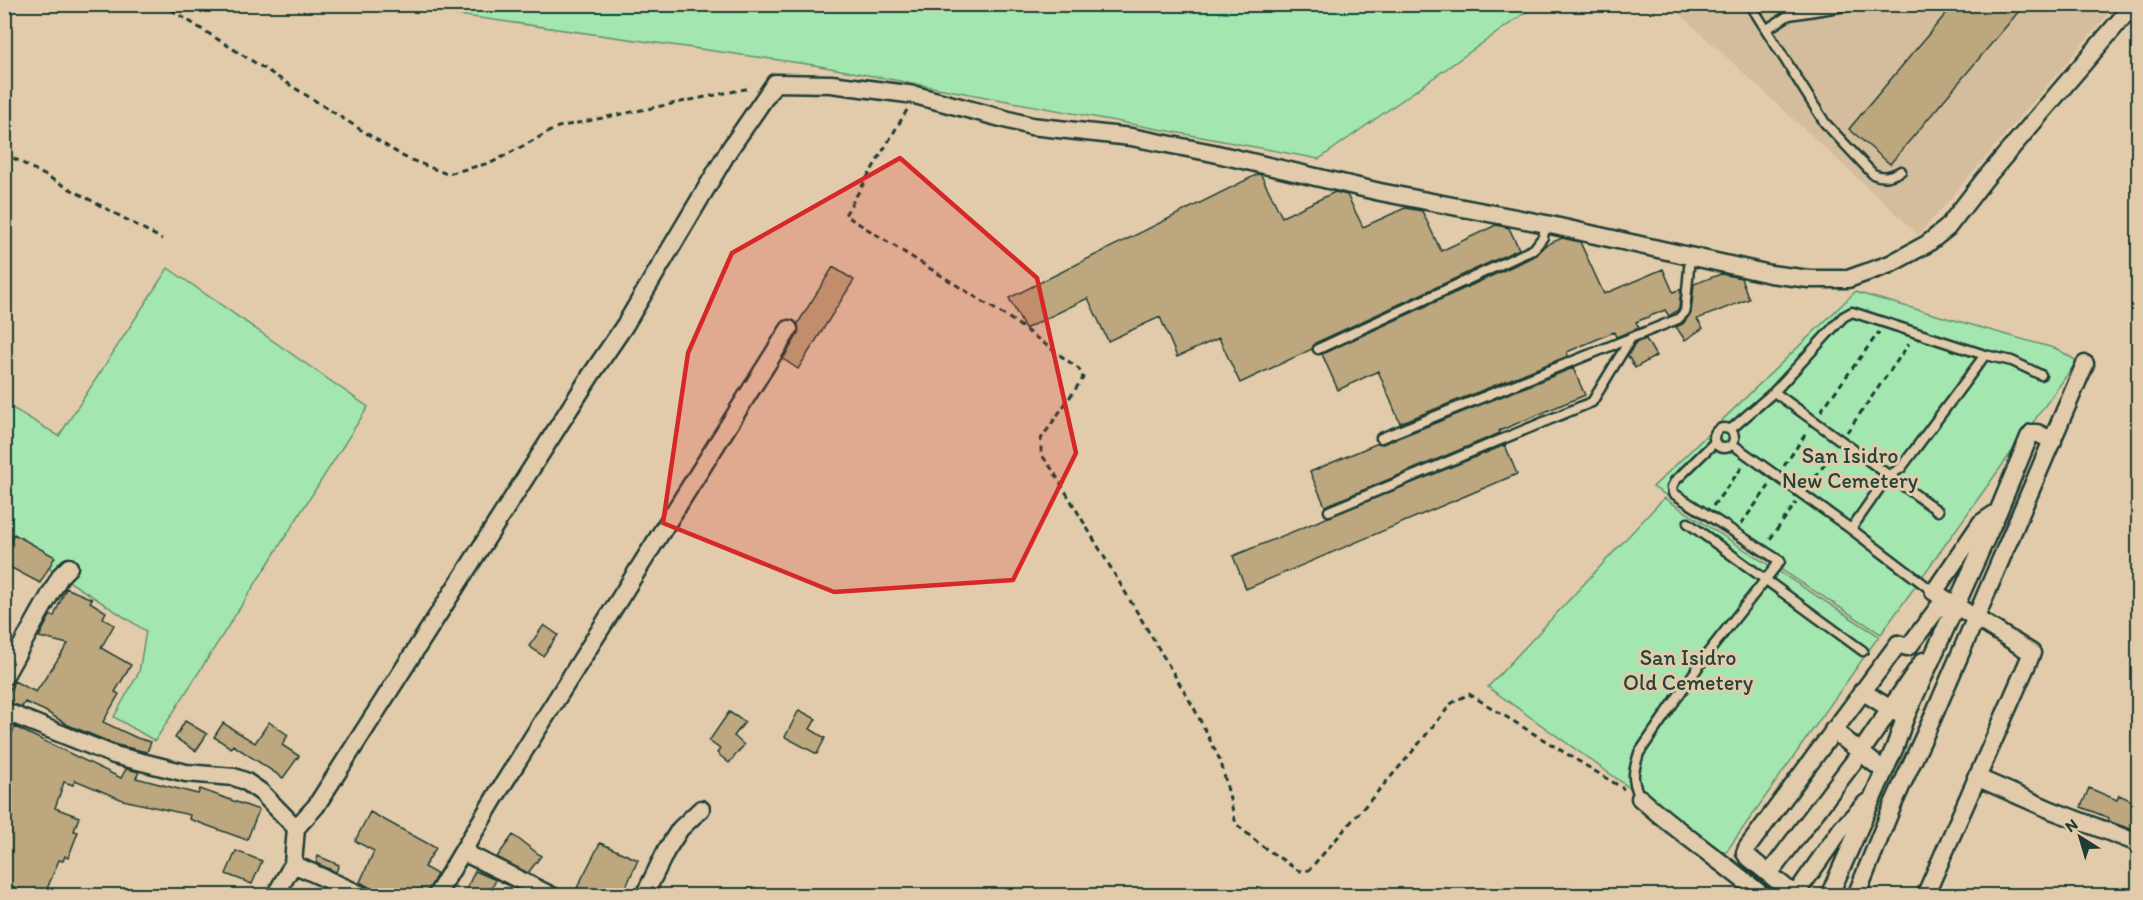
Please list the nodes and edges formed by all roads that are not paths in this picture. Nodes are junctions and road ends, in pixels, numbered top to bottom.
1 (1750, 4) edge
2 (1790, 4) edge
3 (1859, 4) edge
4 (2134, 4) edge
5 (1789, 15) junction
6 (1767, 29) junction
7 (1901, 171) dead end
8 (1546, 224) junction
9 (1690, 257) junction
10 (789, 329) dead end
11 (1631, 337) junction
12 (1318, 349) dead end
13 (1985, 355) junction
14 (2085, 364) dead end
15 (2041, 375) dead end
16 (1774, 392) junction
17 (1730, 430) junction
18 (1381, 438) dead end
19 (2053, 441) junction
20 (1714, 442) junction
21 (1732, 444) junction
22 (1888, 476) junction
23 (1329, 511) dead end
24 (1938, 511) dead end
25 (1998, 512) junction
26 (2018, 522) junction
27 (1688, 523) dead end
28 (1851, 529) junction
29 (69, 567) dead end
30 (1766, 579) junction
31 (1945, 600) junction
32 (1976, 618) junction
33 (1946, 629) junction
34 (1863, 651) dead end
35 (4, 677) edge
36 (1862, 692) junction
37 (1888, 709) junction
38 (4, 711) edge
39 (1908, 712) junction
40 (1933, 717) junction
41 (1833, 730) junction
42 (1861, 752) junction
43 (1884, 771) junction
44 (1976, 777) junction
45 (1874, 796) junction
46 (1640, 798) joint
47 (1894, 802) junction
48 (701, 809) dead end
49 (296, 828) junction
50 (2139, 843) edge
51 (463, 852) junction
52 (293, 864) junction
53 (1769, 874) junction
54 (1836, 879) junction
55 (1857, 892) edge
56 (1796, 895) edge
57 (275, 896) edge
58 (364, 896) edge
59 (436, 896) edge
60 (552, 896) edge
61 (644, 896) edge
62 (1763, 896) edge
63 (1829, 896) edge
64 (1925, 896) edge

1 - 6 lane
2 - 5 lane
3 - 5 lane
4 - 9 street
5 - 6 lane
6 - 7 lane
8 - 9 street
8 - 12 lane
8 - 49 street
9 - 11 lane
10 - 51 street
11 - 18 lane
11 - 23 lane
13 - 15 lane
13 - 16 lane
13 - 22 lane
14 - 19 street
16 - 17 lane
16 - 22 lane
17 - 20 lane
17 - 21 lane
19 - 25 street
19 - 26 street
20 - 21 lane
20 - 30 lane
21 - 28 lane
22 - 24 lane
22 - 28 lane
25 - 26 street
25 - 31 street
25 - 31 street
26 - 32 street
27 - 30 lane
28 - 31 lane
29 - 35 street
30 - 34 lane
30 - 46 lane
31 - 32 street
31 - 33 street
31 - 36 street
32 - 40 street
32 - 44 street
33 - 37 street
33 - 39 street
36 - 37 street
36 - 41 street
37 - 39 street
37 - 42 street
38 - 49 street
39 - 40 street
39 - 43 street
40 - 47 street
41 - 42 street
41 - 53 street
42 - 43 street
42 - 53 street
43 - 45 street
44 - 50 street
44 - 64 street
45 - 47 street
45 - 54 street
45 - 56 street
46 - 62 street
47 - 55 street
48 - 61 street
49 - 52 street
51 - 59 street
51 - 60 street
52 - 57 street
52 - 58 street
53 - 56 street
54 - 55 street
54 - 63 street

